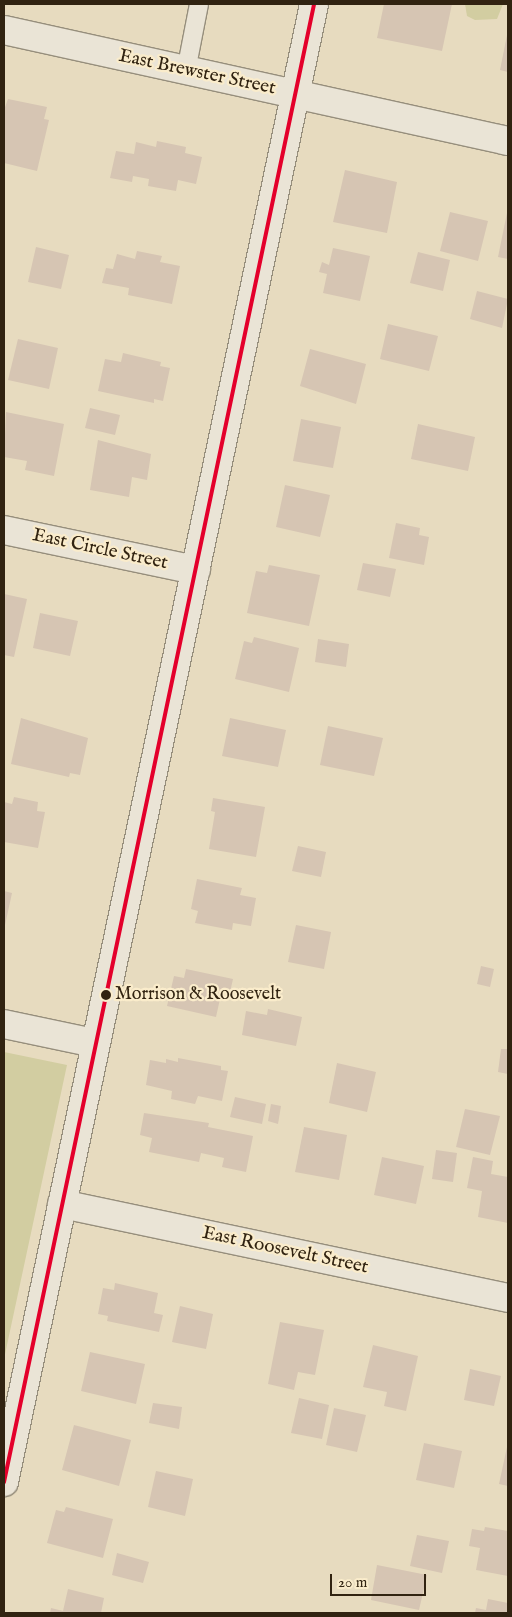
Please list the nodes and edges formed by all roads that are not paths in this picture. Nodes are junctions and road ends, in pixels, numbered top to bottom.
1 (199, 4) edge
2 (314, 4) edge
3 (4, 30) edge
4 (186, 70) junction
5 (295, 94) junction
6 (508, 141) edge
7 (4, 530) edge
8 (196, 570) junction
9 (4, 1024) edge
10 (94, 1043) junction
11 (62, 1204) junction
12 (508, 1298) edge
13 (4, 1482) edge

1 - 4 lane
2 - 5 street
3 - 4 street, East Brewster Street
4 - 5 street, East Brewster Street
5 - 6 street, East Brewster Street
5 - 8 street
7 - 8 street, East Circle Street
8 - 10 street
9 - 10 street
10 - 11 street
11 - 12 street, East Roosevelt Street
11 - 13 street

